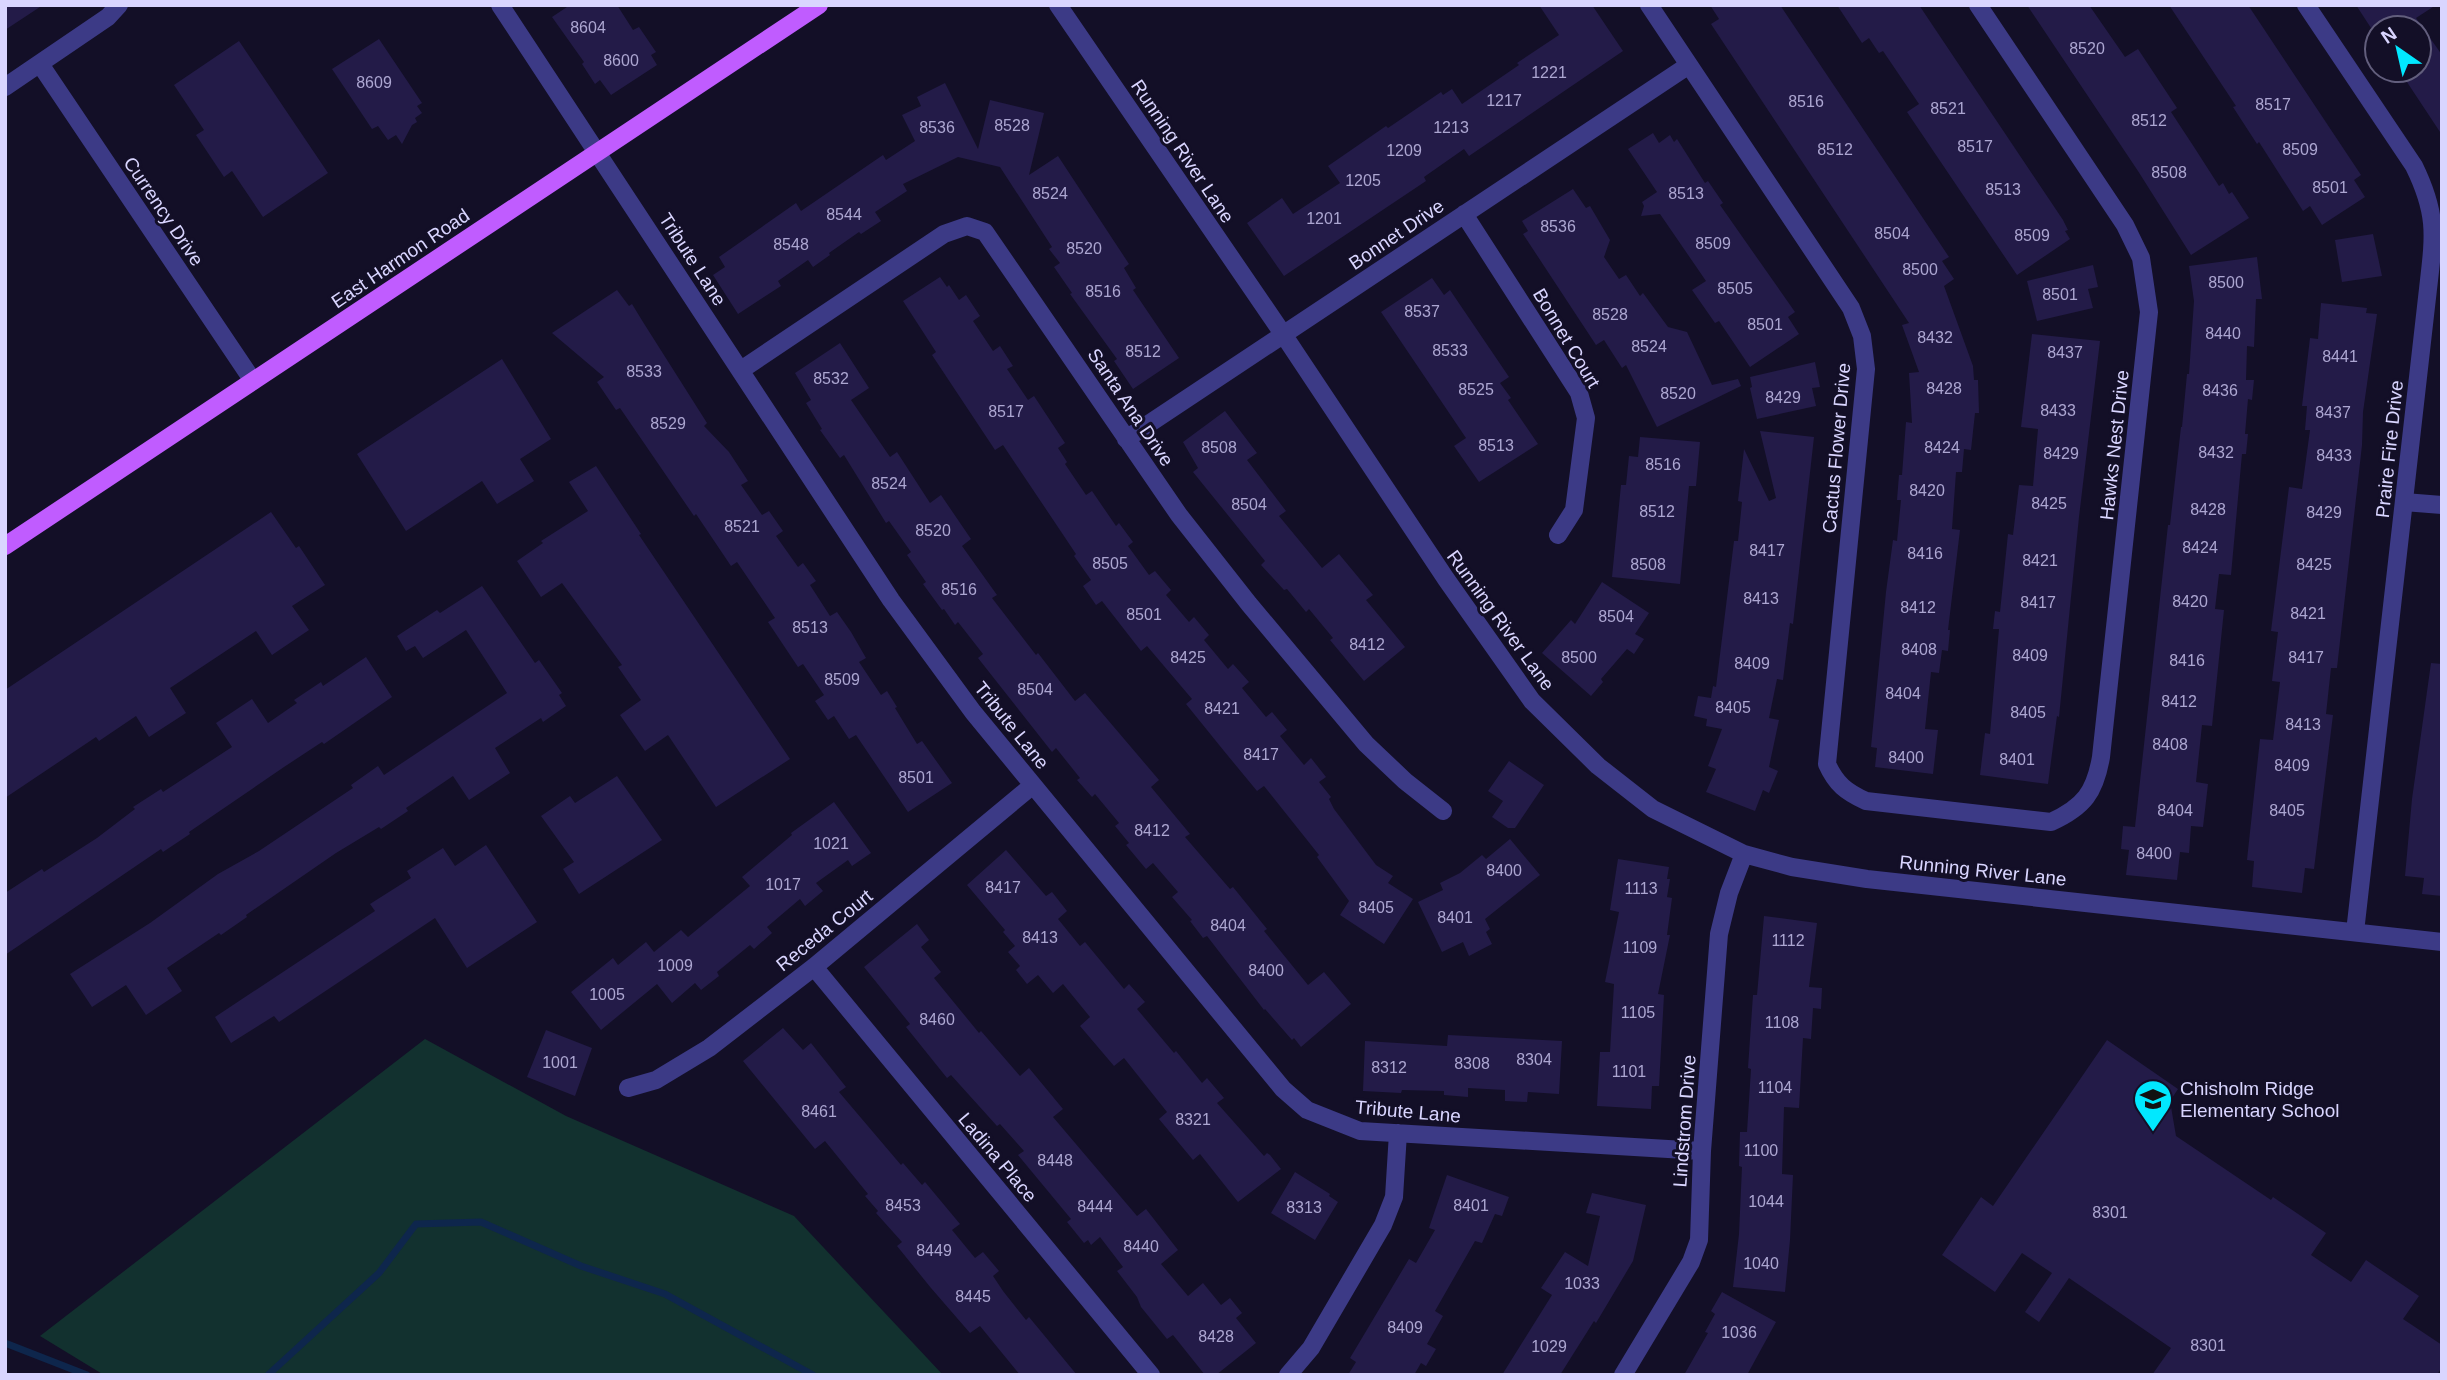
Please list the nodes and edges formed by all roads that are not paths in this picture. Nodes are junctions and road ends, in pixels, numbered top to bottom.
1 (119, 5) edge
2 (500, 5) edge
3 (819, 5) edge
4 (1058, 5) edge
5 (1649, 5) edge
6 (1978, 5) edge
7 (2306, 5) edge
8 (40, 64) junction
9 (1689, 65) junction
10 (5, 87) edge
11 (598, 152) junction
12 (1464, 215) junction
13 (1283, 334) junction
14 (741, 370) junction
15 (253, 381) junction
16 (1126, 439) junction
17 (2404, 502) junction
18 (2442, 505) edge
19 (1558, 535) dead end
20 (5, 545) edge
21 (1032, 785) junction
22 (1443, 811) dead end
23 (1959, 813) joint
24 (1744, 853) junction
25 (2355, 932) junction
26 (2442, 942) edge
27 (814, 967) junction
28 (628, 1088) dead end
29 (1398, 1133) junction
30 (1702, 1152) junction
31 (1151, 1375) edge
32 (1288, 1375) edge
33 (1623, 1375) edge

1 - 8 street
2 - 11 street, Tribute Lane
3 - 11 main road, East Harmon Road
4 - 13 street, Running River Lane
5 - 9 street, Cactus Flower Drive
6 - 23 street, Hawks Nest Drive
7 - 17 street, Praire Fire Drive
8 - 10 street
8 - 15 street, Currency Drive
9 - 12 street, Bonnet Drive
9 - 23 street, Cactus Flower Drive
11 - 14 street, Tribute Lane
11 - 15 main road, East Harmon Road
12 - 13 street, Bonnet Drive
12 - 19 street, Bonnet Court
13 - 16 street, Bonnet Drive
13 - 24 street, Running River Lane
14 - 16 street, Santa Ana Drive
14 - 21 street, Tribute Lane
15 - 20 main road, East Harmon Road
16 - 22 street, Santa Ana Drive
17 - 18 street
17 - 25 street, Praire Fire Drive
21 - 27 street, Receda Court
21 - 29 street, Tribute Lane
24 - 25 street, Running River Lane
24 - 30 street, Lindstrom Drive
25 - 26 street, Running River Lane
27 - 28 street, Receda Court
27 - 31 street, Ladina Place
29 - 30 street, Tribute Lane
29 - 32 street
30 - 33 street, Lindstrom Drive

